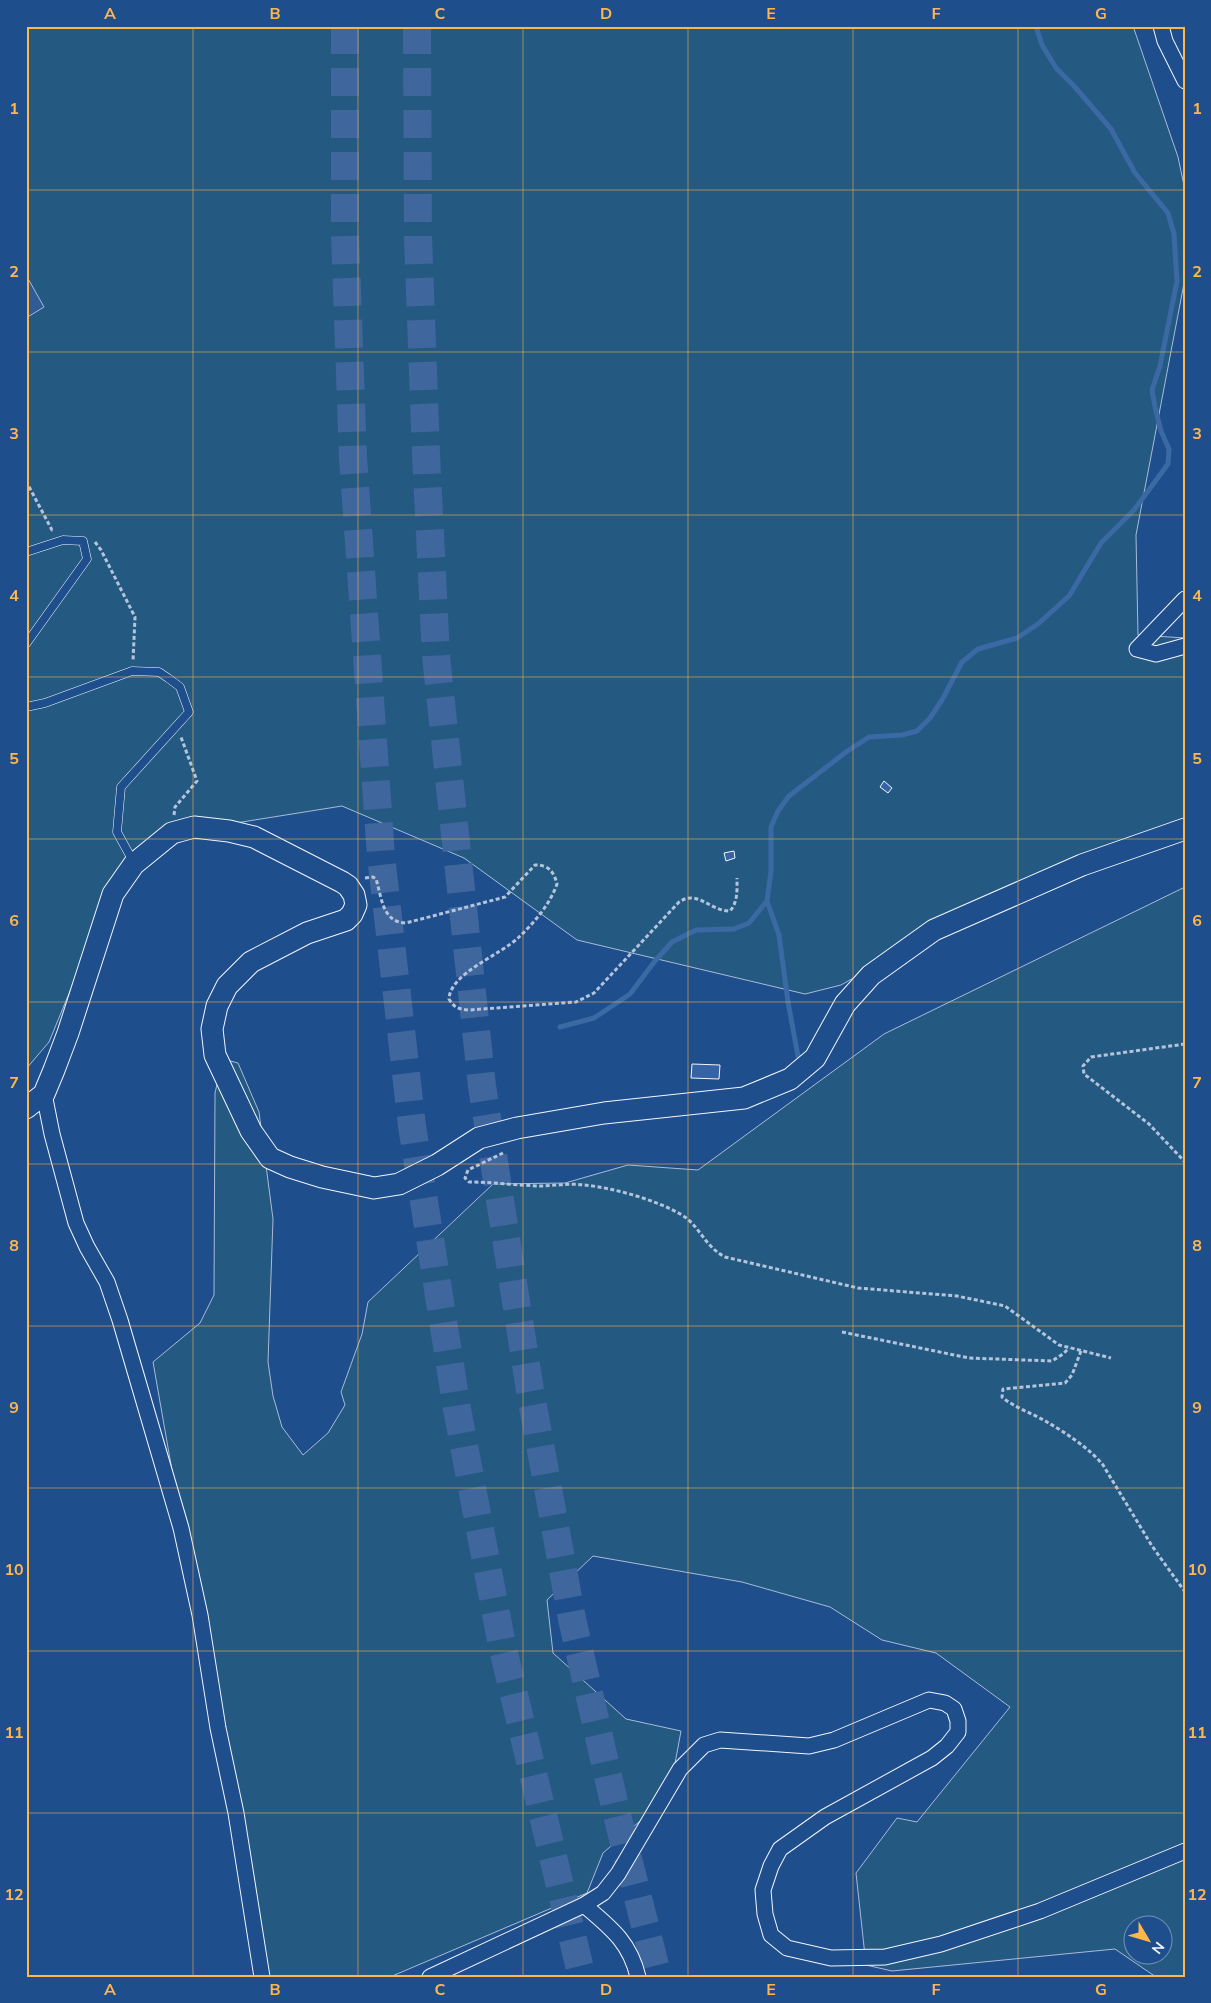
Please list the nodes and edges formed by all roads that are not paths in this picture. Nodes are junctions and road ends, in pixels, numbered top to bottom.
1 (1161, 26) edge
2 (1185, 81) edge
3 (26, 552) edge
4 (1185, 599) edge
5 (26, 644) edge
6 (1185, 646) edge
7 (26, 707) edge
8 (1185, 829) edge
9 (134, 864) junction
10 (44, 1094) junction
11 (26, 1108) edge
12 (1185, 1850) edge
13 (584, 1905) junction
14 (262, 1977) edge
15 (430, 1977) edge
16 (638, 1977) edge

1 - 2 street
3 - 5 lane
4 - 6 street
7 - 9 lane
8 - 9 street
9 - 10 street
10 - 11 street
10 - 14 street
12 - 13 street
13 - 15 street
13 - 16 street

